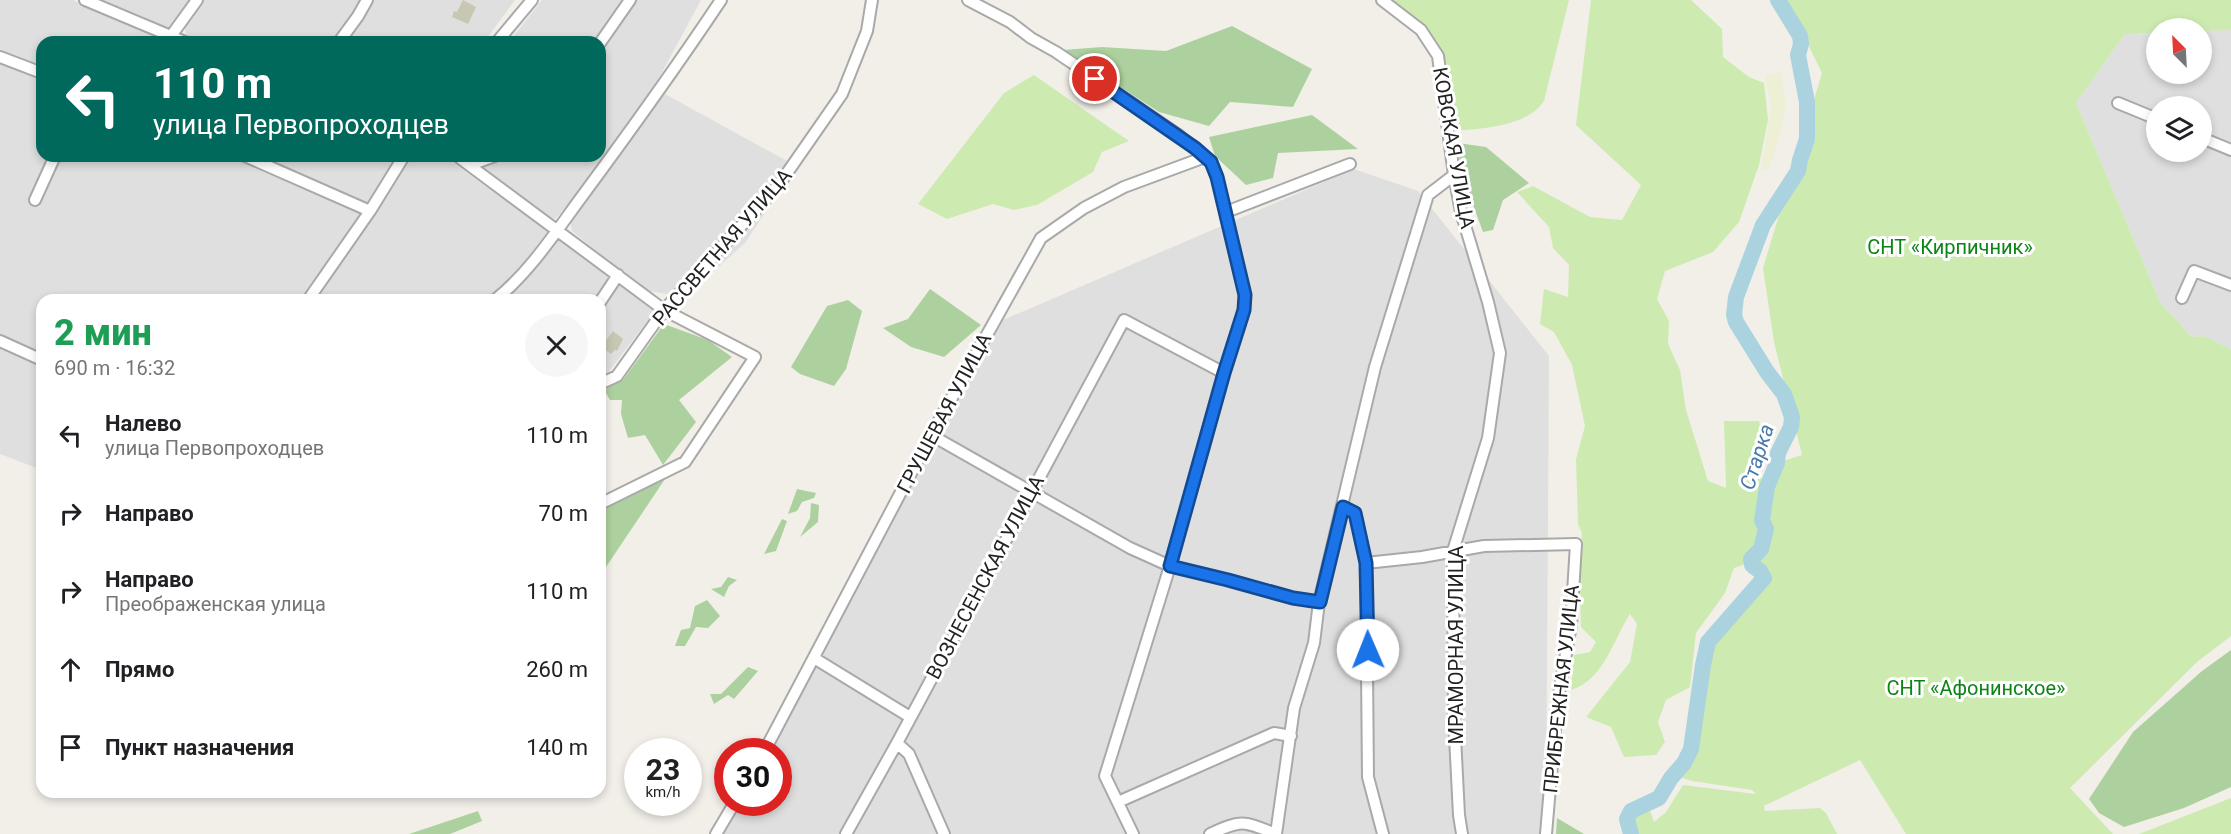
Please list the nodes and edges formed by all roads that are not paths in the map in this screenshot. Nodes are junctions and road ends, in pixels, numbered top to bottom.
1 (85, 0) edge
2 (196, 0) edge
3 (367, 0) edge
4 (532, 0) edge
5 (630, 0) edge
6 (721, 0) edge
7 (872, 0) edge
8 (968, 0) edge
9 (1382, 0) edge
10 (171, 36) joint
11 (343, 36) edge
12 (502, 36) edge
13 (605, 36) edge
14 (0, 57) edge
15 (36, 72) edge
16 (2118, 103) dead end
17 (2146, 114) edge
18 (2212, 142) edge
19 (2231, 150) edge
20 (1205, 157) junction
21 (52, 162) edge
22 (259, 162) edge
23 (400, 162) edge
24 (466, 162) edge
25 (478, 162) edge
26 (1350, 164) dead end
27 (470, 165) junction
28 (1454, 175) junction
29 (35, 201) dead end
30 (370, 211) junction
31 (1226, 212) junction
32 (556, 231) junction
33 (618, 275) junction
34 (2231, 285) edge
35 (312, 294) edge
36 (502, 294) edge
37 (605, 294) edge
38 (2182, 298) dead end
39 (664, 310) junction
40 (0, 341) edge
41 (1500, 353) joint
42 (36, 357) edge
43 (1224, 373) junction
44 (606, 381) edge
45 (931, 435) junction
46 (1031, 491) junction
47 (606, 501) edge
48 (1343, 507) junction
49 (1453, 551) junction
50 (1366, 563) junction
51 (1170, 566) junction
52 (1320, 602) junction
53 (814, 658) junction
54 (909, 717) junction
55 (1291, 736) junction
56 (771, 738) edge
57 (897, 743) junction
58 (1118, 802) junction
59 (727, 816) edge
60 (716, 834) edge
61 (846, 834) edge
62 (944, 834) edge
63 (1133, 834) edge
64 (1209, 834) edge
65 (1276, 834) edge
66 (1383, 834) edge
67 (1462, 834) edge
68 (1546, 834) edge

1 - 10 street
2 - 10 street
3 - 11 street
4 - 12 street
5 - 13 street
6 - 32 street
7 - 39 street, РАССВЕТНАЯ УЛИЦА
8 - 20 street
9 - 28 street, КОВСКАЯ УЛИЦА
14 - 15 street
16 - 17 street
18 - 19 street
20 - 31 street
20 - 45 street, ГРУШЕВАЯ УЛИЦА
21 - 29 street
22 - 30 street
23 - 30 street
24 - 27 street
25 - 27 street
26 - 31 street
27 - 32 street
28 - 41 street, КОВСКАЯ УЛИЦА
28 - 48 street
30 - 35 street
31 - 43 street
32 - 33 street
32 - 36 street
33 - 37 street
33 - 39 street
34 - 38 street
39 - 44 street, РАССВЕТНАЯ УЛИЦА
39 - 47 street
40 - 42 street
41 - 49 street, МРАМОРНАЯ УЛИЦА
43 - 46 street, ВОЗНЕСЕНСКАЯ УЛИЦА
43 - 51 street
45 - 46 street
45 - 53 street, ГРУШЕВАЯ УЛИЦА
46 - 51 street
46 - 54 street, ВОЗНЕСЕНСКАЯ УЛИЦА
48 - 50 street
48 - 52 street
49 - 50 street
49 - 67 street, МРАМОРНАЯ УЛИЦА
49 - 68 street, ПРИБРЕЖНАЯ УЛИЦА
50 - 66 street
51 - 52 street
51 - 58 street
52 - 55 street
53 - 54 street
53 - 56 street, ГРУШЕВАЯ УЛИЦА
54 - 57 street, ВОЗНЕСЕНСКАЯ УЛИЦА
55 - 58 street
55 - 65 street
57 - 61 street, ВОЗНЕСЕНСКАЯ УЛИЦА
57 - 62 street
58 - 63 street
59 - 60 street
64 - 65 street

